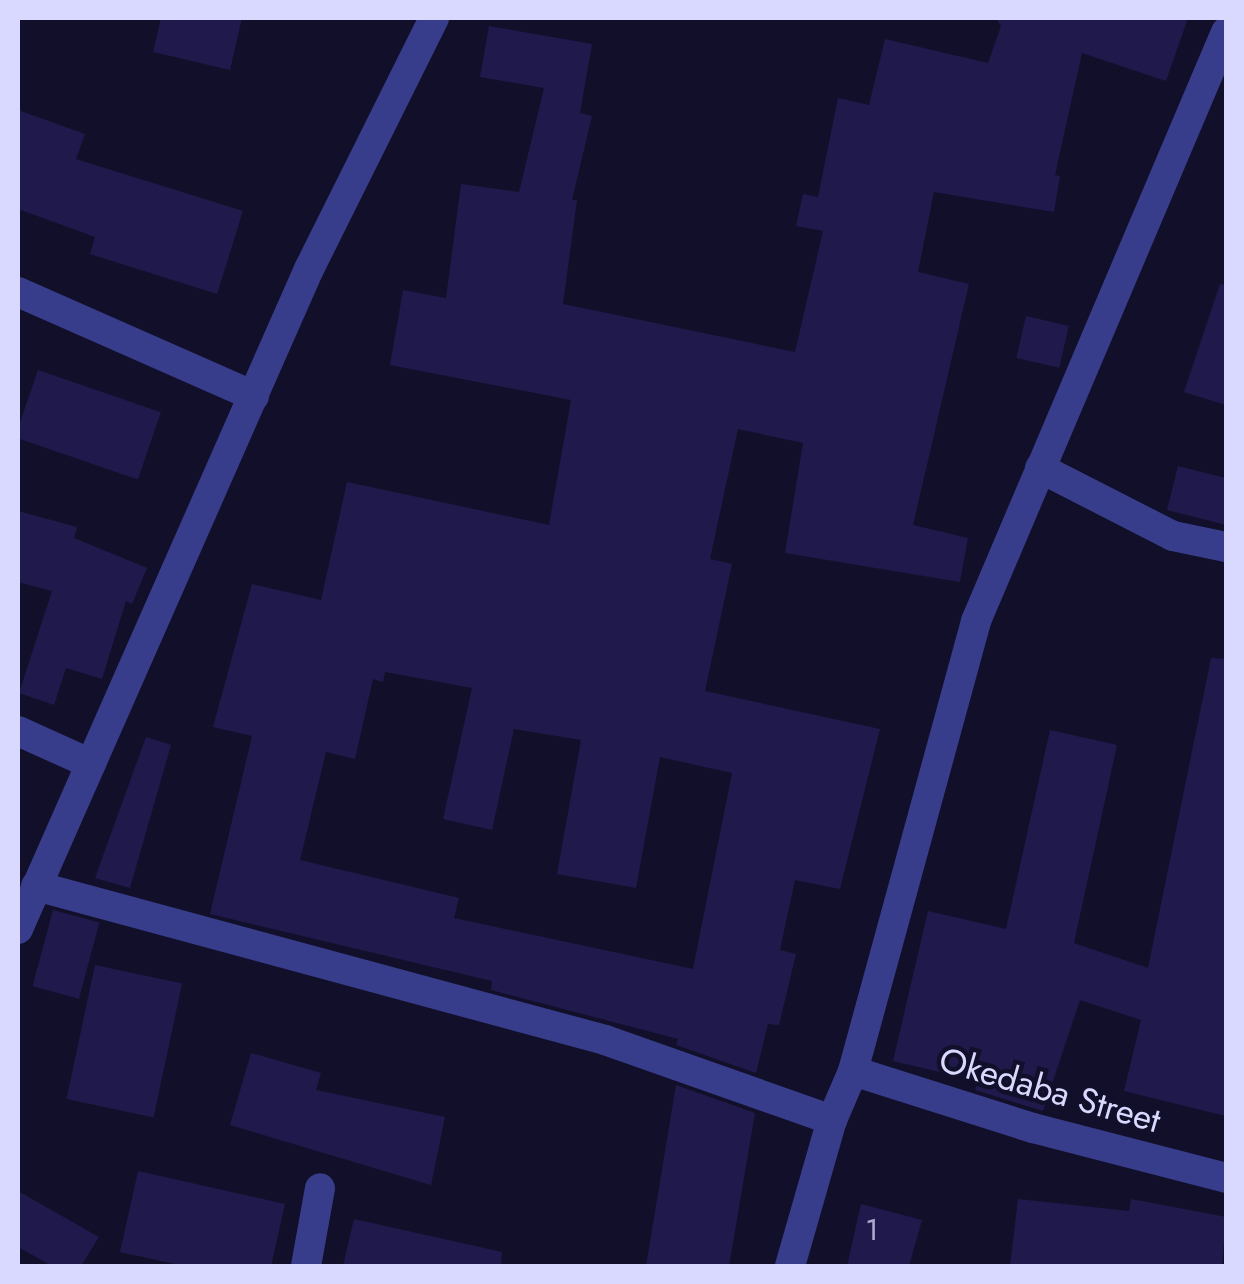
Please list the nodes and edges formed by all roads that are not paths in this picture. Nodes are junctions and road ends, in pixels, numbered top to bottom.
1 (434, 18) edge
2 (1226, 32) edge
3 (18, 292) edge
4 (254, 396) junction
5 (1040, 468) junction
6 (1226, 546) edge
7 (18, 732) edge
8 (91, 764) junction
9 (36, 886) junction
10 (18, 929) edge
11 (853, 1072) junction
12 (832, 1120) junction
13 (1226, 1178) edge
14 (320, 1188) dead end
15 (306, 1266) edge
16 (790, 1266) edge

1 - 4 street
2 - 5 street
3 - 4 street
4 - 8 street
5 - 6 street
5 - 11 street
7 - 8 street
8 - 9 street
9 - 10 street
9 - 12 street
11 - 12 street
11 - 13 street, Okedaba Street
12 - 16 street
14 - 15 street

